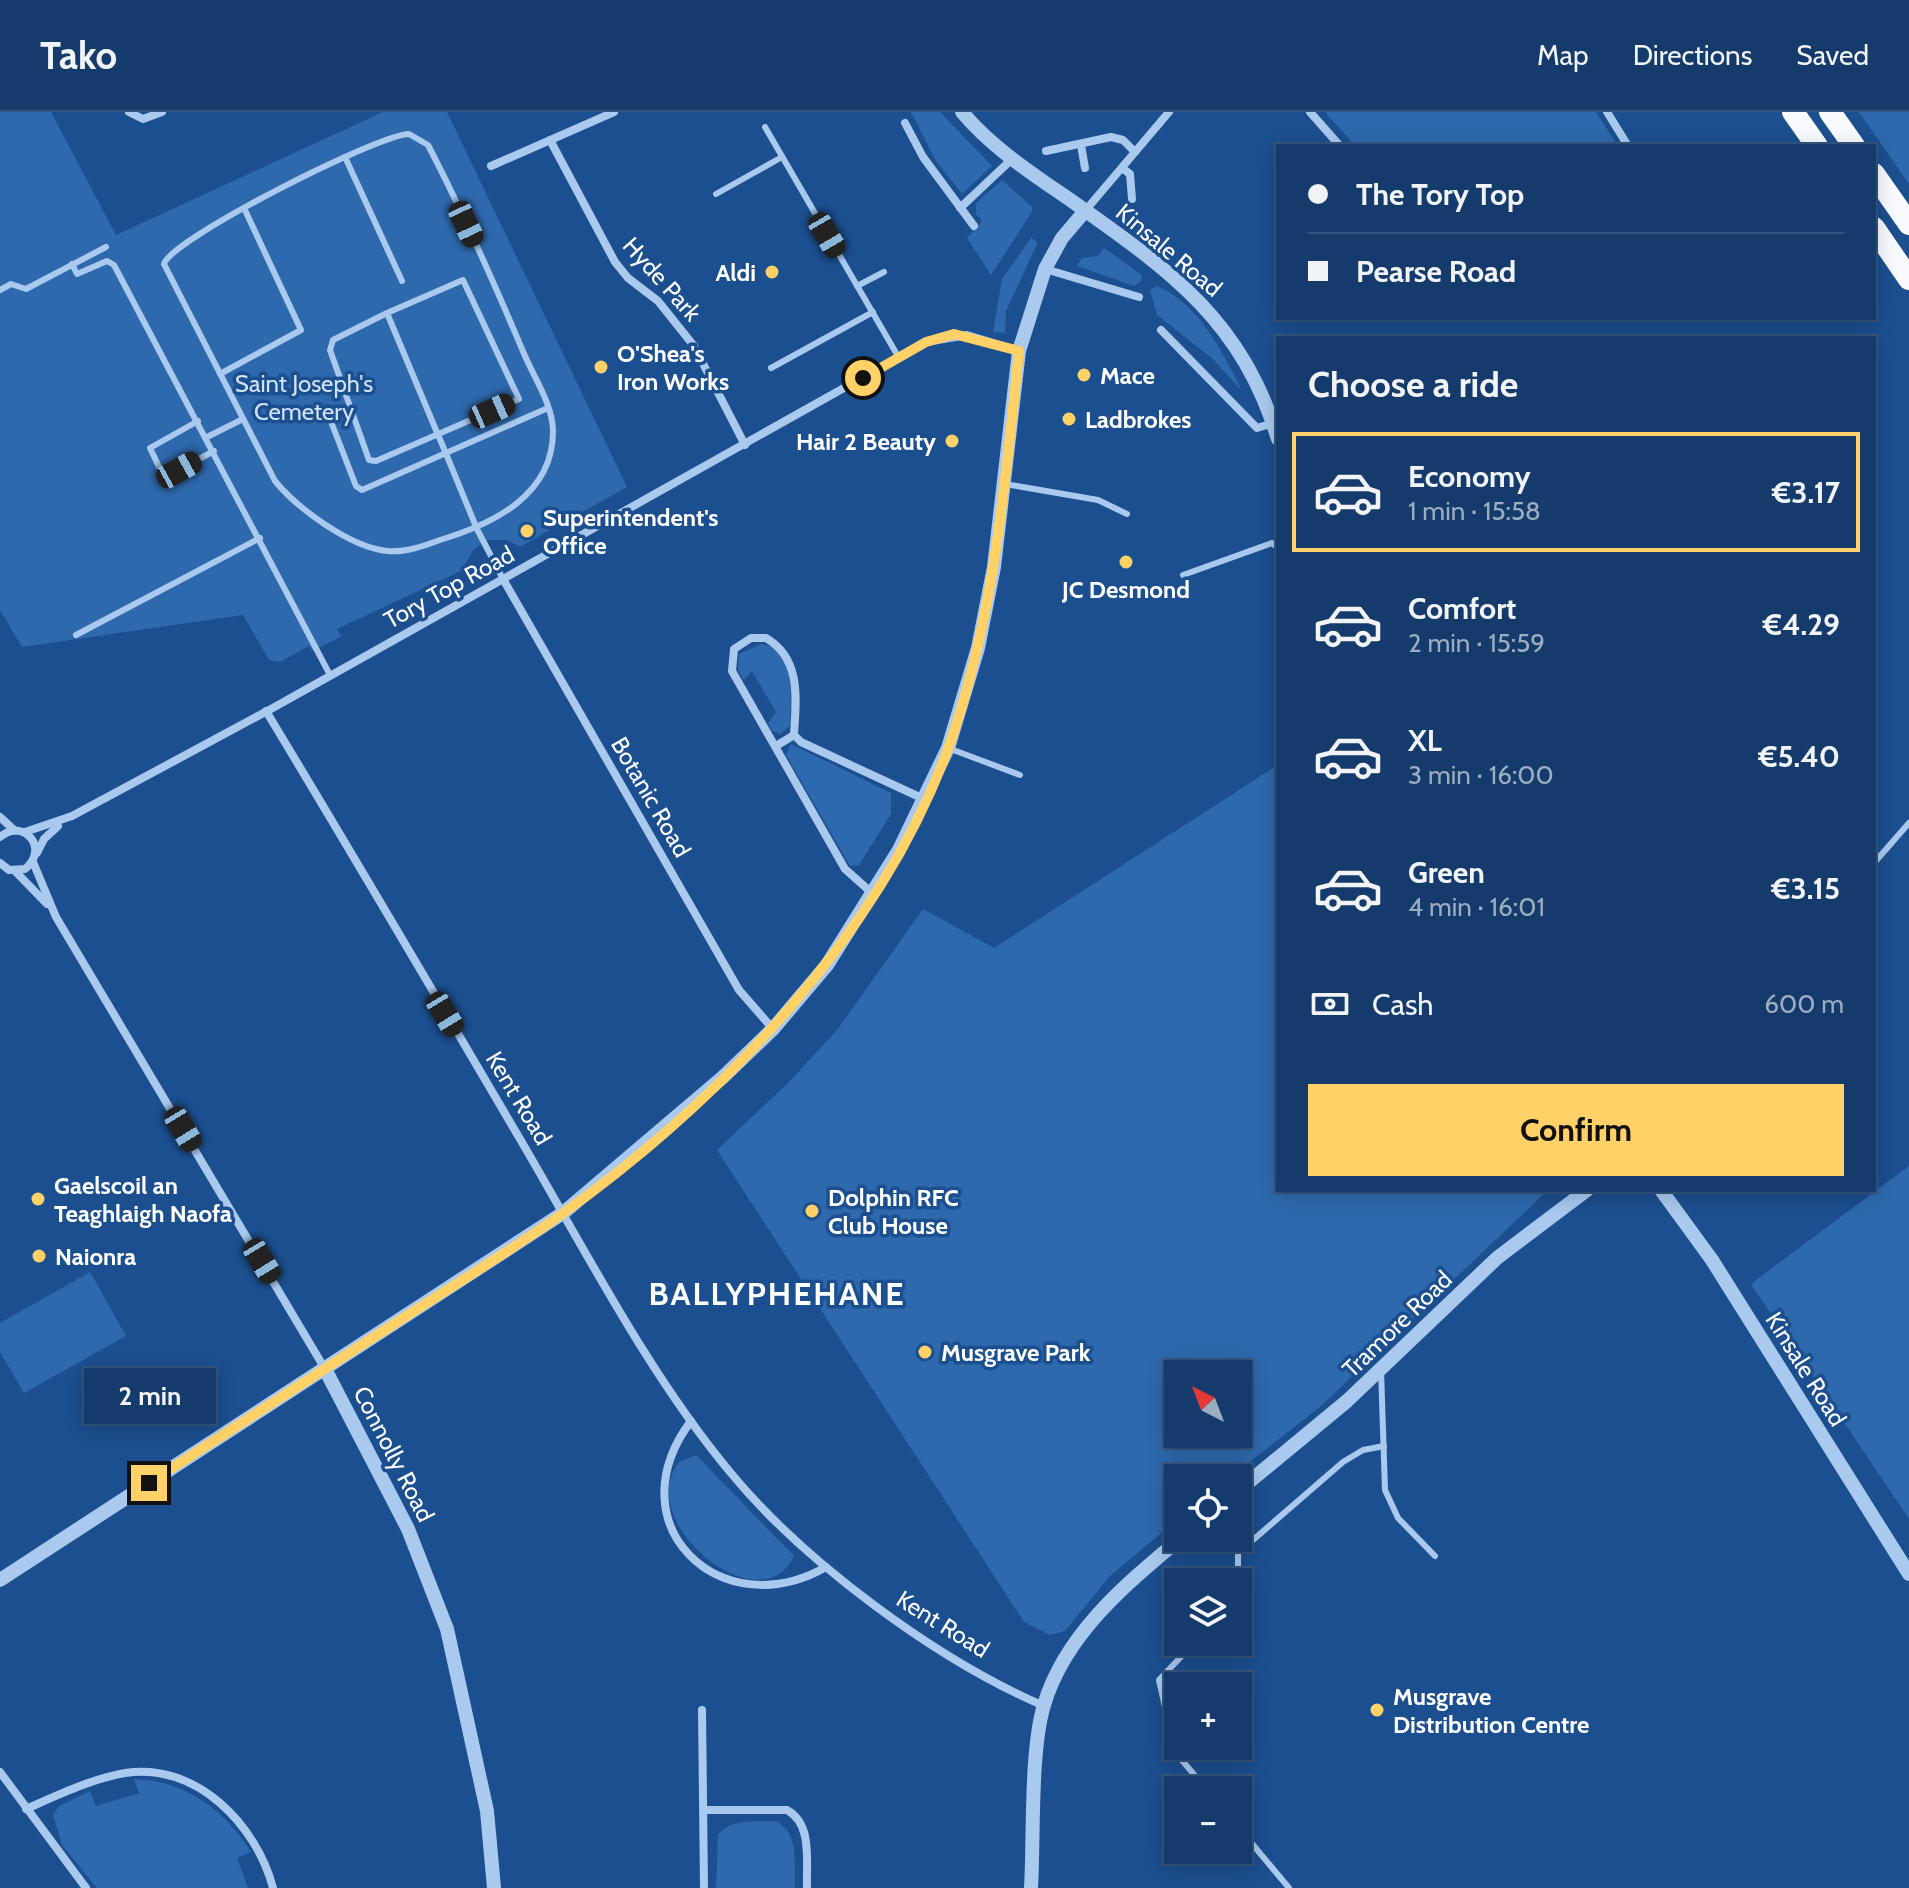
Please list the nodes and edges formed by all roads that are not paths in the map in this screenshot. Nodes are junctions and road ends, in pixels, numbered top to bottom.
1 (129, 112) edge
2 (162, 112) edge
3 (614, 112) edge
4 (962, 112) edge
5 (1169, 112) edge
6 (1310, 112) edge
7 (1607, 112) edge
8 (1793, 112) edge
9 (1830, 112) edge
10 (905, 123) dead end
11 (765, 127) dead end
12 (550, 140) junction
13 (1338, 144) edge
14 (1627, 144) edge
15 (1816, 144) edge
16 (1853, 144) edge
17 (1081, 145) junction
18 (1046, 151) dead end
19 (1135, 152) junction
20 (345, 157) junction
21 (782, 157) junction
22 (1012, 159) junction
23 (491, 166) dead end
24 (1085, 168) dead end
25 (1122, 168) junction
26 (1876, 177) edge
27 (716, 194) dead end
28 (1132, 199) dead end
29 (1080, 207) junction
30 (244, 208) junction
31 (960, 208) junction
32 (1909, 224) edge
33 (974, 226) dead end
34 (1876, 231) edge
35 (106, 247) dead end
36 (72, 264) junction
37 (1045, 269) junction
38 (884, 272) dead end
39 (1909, 279) edge
40 (402, 281) dead end
41 (857, 286) junction
42 (0, 290) edge
43 (1139, 297) dead end
44 (873, 312) junction
45 (387, 313) junction
46 (1161, 330) dead end
47 (1019, 351) junction
48 (899, 358) junction
49 (771, 368) dead end
50 (220, 374) junction
51 (548, 408) junction
52 (328, 414) dead end
53 (241, 420) junction
54 (198, 421) junction
55 (1273, 423) junction
56 (1276, 433) edge
57 (438, 435) junction
58 (207, 437) junction
59 (745, 445) junction
60 (214, 451) junction
61 (446, 454) junction
62 (1005, 484) junction
63 (1127, 514) dead end
64 (477, 529) junction
65 (260, 538) junction
66 (1276, 546) edge
67 (1183, 575) dead end
68 (503, 579) junction
69 (76, 635) dead end
70 (330, 675) junction
71 (266, 711) junction
72 (794, 735) junction
73 (776, 746) junction
74 (948, 748) junction
75 (1020, 775) dead end
76 (926, 800) junction
77 (72, 816) junction
78 (0, 817) edge
79 (1909, 823) edge
80 (14, 830) junction
81 (25, 832) junction
82 (0, 837) edge
83 (35, 858) junction
84 (1876, 861) edge
85 (0, 863) edge
86 (8, 870) edge
87 (873, 894) junction
88 (55, 914) junction
89 (773, 1029) junction
90 (1584, 1192) edge
91 (1662, 1192) edge
92 (563, 1213) junction
93 (325, 1369) junction
94 (1381, 1369) junction
95 (691, 1421) junction
96 (1384, 1446) junction
97 (1252, 1479) edge
98 (1165, 1552) edge
99 (1435, 1556) dead end
100 (826, 1567) junction
101 (1238, 1568) edge
102 (1909, 1574) edge
103 (0, 1580) edge
104 (1182, 1656) edge
105 (1044, 1706) junction
106 (702, 1710) dead end
107 (0, 1772) edge
108 (1195, 1776) edge
109 (26, 1809) junction
110 (704, 1810) junction
111 (1252, 1844) edge
112 (86, 1888) edge
113 (273, 1888) edge
114 (494, 1888) edge
115 (704, 1888) edge
116 (807, 1888) edge
117 (1031, 1888) edge
118 (1289, 1888) edge

1 - 2 street
3 - 12 street
4 - 22 street, Kinsale Road
5 - 19 street
6 - 13 street
7 - 14 street
8 - 15 highway
9 - 16 highway
10 - 31 street
11 - 21 lane
12 - 23 street
12 - 59 street, Hyde Park
17 - 18 street
17 - 19 street
17 - 24 street
19 - 25 street
20 - 30 lane
20 - 40 lane
20 - 51 lane
21 - 27 lane
21 - 41 lane
22 - 29 street, Kinsale Road
22 - 31 street
25 - 28 street
25 - 29 street
26 - 32 highway
29 - 37 street
29 - 55 street, Kinsale Road
30 - 50 lane
30 - 50 lane
31 - 33 street
34 - 39 highway
35 - 36 lane
36 - 42 lane
36 - 54 lane
37 - 43 street
37 - 47 street
38 - 41 lane
41 - 44 lane
44 - 48 lane
44 - 49 lane
45 - 57 lane
45 - 57 lane
45 - 57 lane
46 - 55 street
47 - 48 street, Tory Top Road
47 - 62 street
48 - 59 street, Tory Top Road
50 - 53 lane
51 - 61 lane
51 - 64 lane
52 - 61 lane
53 - 58 lane
53 - 64 lane
54 - 58 lane
54 - 60 lane
55 - 56 street, Kinsale Road
57 - 61 lane
58 - 60 lane
59 - 68 street, Tory Top Road
60 - 65 lane
61 - 64 lane
62 - 63 lane
62 - 74 street
64 - 68 lane
65 - 69 lane
65 - 70 lane
66 - 67 lane
68 - 70 street, Tory Top Road
68 - 89 street, Botanic Road
70 - 71 street, Tory Top Road
71 - 77 street, Tory Top Road
71 - 92 street, Kent Road
72 - 73 street
72 - 73 street
72 - 76 street
73 - 87 street
74 - 75 lane
74 - 76 street
76 - 87 street
77 - 81 street, Tory Top Road
77 - 83 street, Tory Top Road
78 - 80 street
79 - 84 lane
80 - 81 street
80 - 82 street
81 - 83 street, Connolly Road
83 - 86 street
83 - 88 street, Connolly Road
85 - 86 street, Connolly Road
86 - 88 street, Connolly Road
87 - 89 street
88 - 93 street, Connolly Road
89 - 92 street
90 - 94 street, Tramore Road
91 - 102 street, Kinsale Road
92 - 93 street
92 - 95 street, Kent Road
93 - 103 street
93 - 114 street, Connolly Road
94 - 96 lane
94 - 97 street, Tramore Road
95 - 100 street, Kent Road
95 - 100 street
96 - 99 lane
96 - 101 lane
98 - 105 street
100 - 105 street, Kent Road
104 - 108 lane
105 - 117 street
106 - 110 street
107 - 109 street
109 - 112 street
109 - 113 street
110 - 115 street
110 - 116 street
111 - 118 lane

